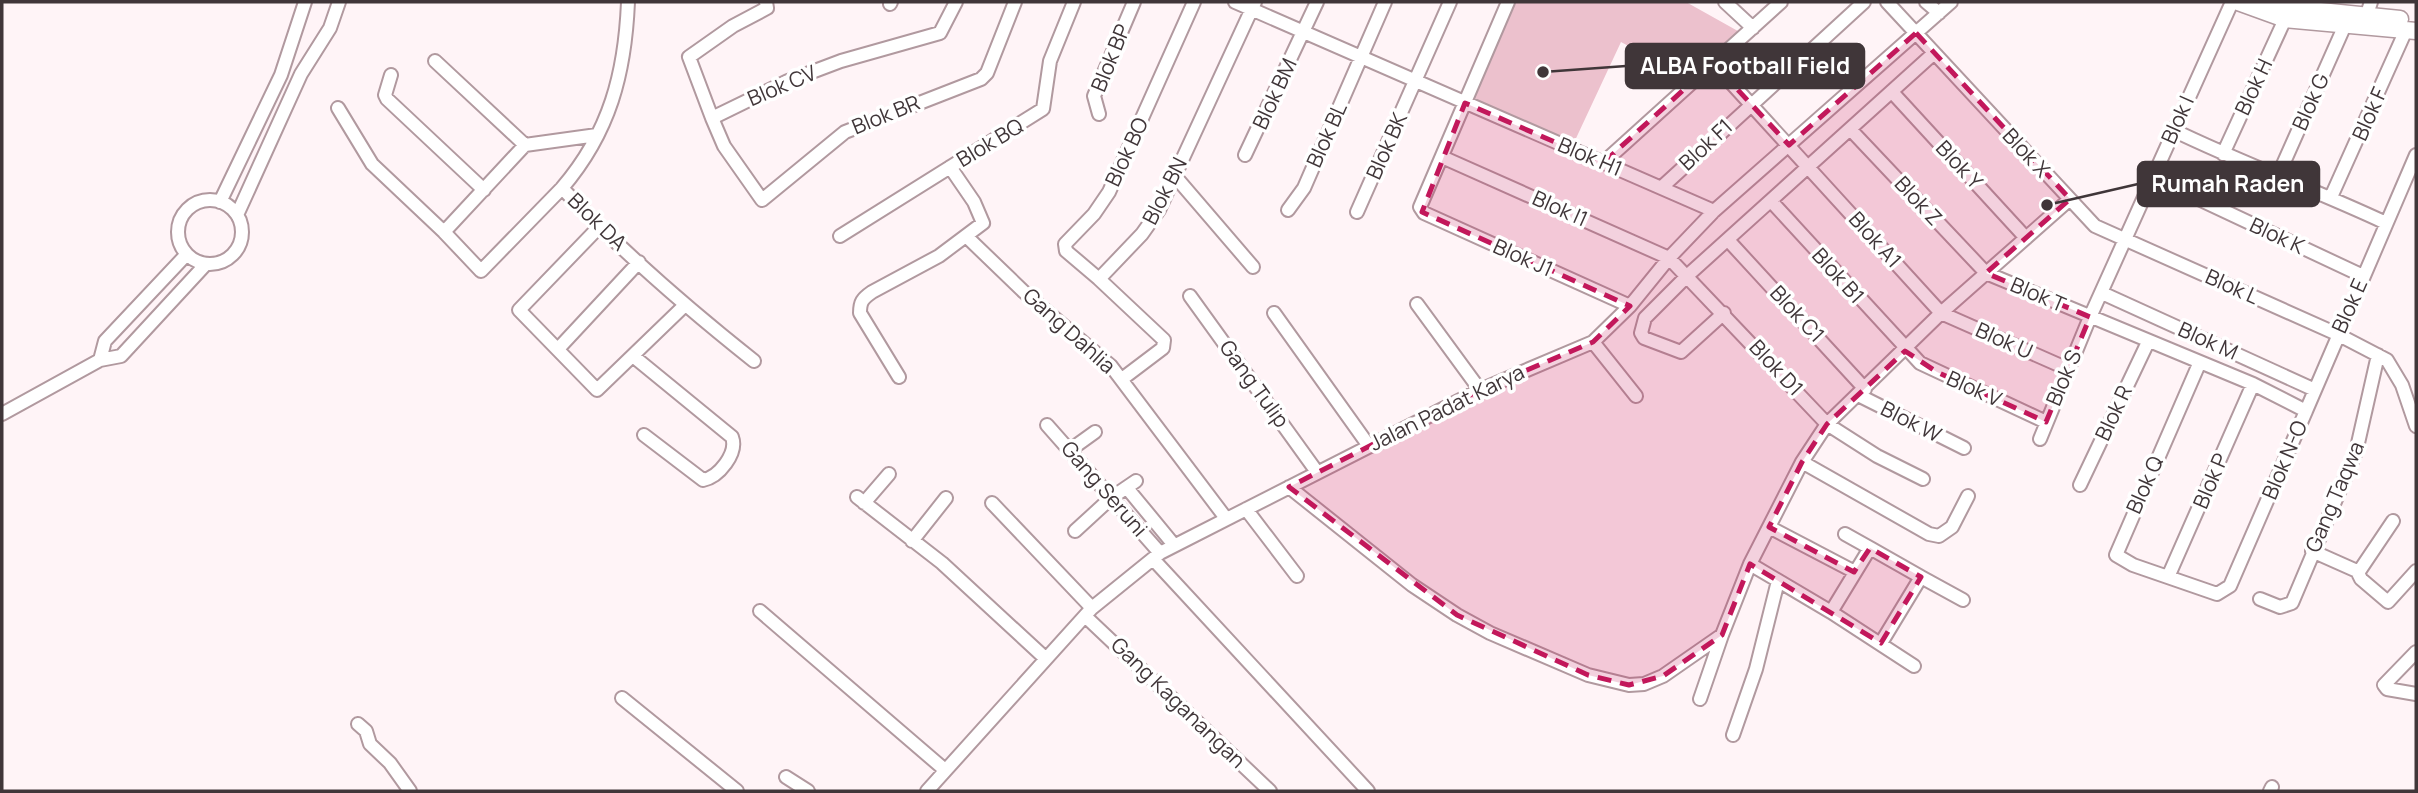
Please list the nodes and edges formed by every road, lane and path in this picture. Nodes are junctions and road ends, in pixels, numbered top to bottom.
1 (305, 2) edge
2 (339, 2) edge
3 (628, 2) edge
4 (766, 2) edge
5 (956, 2) edge
6 (1015, 2) edge
7 (1074, 2) edge
8 (1134, 2) edge
9 (1194, 2) edge
10 (1234, 2) edge
11 (1317, 2) edge
12 (1385, 2) edge
13 (1450, 2) edge
14 (1508, 2) edge
15 (1725, 2) edge
16 (1781, 2) edge
17 (1864, 2) edge
18 (1887, 2) edge
19 (1926, 2) edge
20 (1951, 2) edge
21 (2232, 2) edge
22 (2238, 2) edge
23 (2267, 2) edge
24 (1253, 6) edge
25 (2367, 14) edge
26 (1936, 15) junction
27 (2285, 19) junction
28 (2345, 25) junction
29 (2413, 27) edge
30 (1753, 28) junction
31 (1304, 32) junction
32 (1924, 40) junction
33 (1361, 57) junction
34 (435, 61) dead end
35 (1713, 62) junction
36 (391, 75) dead end
37 (1416, 81) junction
38 (1892, 92) junction
39 (1465, 103) junction
40 (1750, 103) junction
41 (338, 108) dead end
42 (1099, 114) dead end
43 (712, 118) junction
44 (1850, 129) junction
45 (2173, 130) junction
46 (597, 135) junction
47 (525, 145) junction
48 (2223, 154) junction
49 (1245, 155) dead end
50 (2416, 155) edge
51 (1800, 156) junction
52 (1442, 158) junction
53 (1603, 163) junction
54 (950, 167) junction
55 (1174, 175) junction
56 (2152, 177) junction
57 (2277, 178) junction
58 (1662, 187) junction
59 (562, 188) junction
60 (484, 190) junction
61 (2331, 197) junction
62 (2070, 200) junction
63 (1771, 201) junction
64 (220, 202) junction
65 (1289, 210) dead end
66 (1714, 211) junction
67 (1357, 212) dead end
68 (237, 215) junction
69 (2386, 223) junction
70 (598, 227) junction
71 (444, 232) junction
72 (840, 236) dead end
73 (967, 237) junction
74 (2026, 238) junction
75 (1728, 240) junction
76 (2127, 240) junction
77 (187, 254) junction
78 (639, 262) junction
79 (206, 264) junction
80 (1253, 267) dead end
81 (1678, 267) junction
82 (1986, 273) junction
83 (2363, 276) junction
84 (1099, 279) junction
85 (1191, 296) dead end
86 (2100, 296) junction
87 (1416, 304) dead end
88 (684, 306) junction
89 (1630, 306) junction
90 (1274, 313) dead end
91 (1724, 313) junction
92 (1941, 313) junction
93 (2092, 315) junction
94 (2337, 334) junction
95 (1593, 342) junction
96 (2148, 342) junction
97 (558, 349) junction
98 (1905, 351) junction
99 (2378, 355) junction
100 (633, 356) junction
101 (100, 360) junction
102 (754, 360) dead end
103 (2199, 364) junction
104 (2068, 369) junction
105 (899, 377) dead end
106 (1122, 379) junction
107 (2253, 384) junction
108 (1479, 390) junction
109 (1862, 392) junction
110 (1636, 396) dead end
111 (2310, 401) junction
112 (2, 414) edge
113 (2046, 422) junction
114 (1827, 424) junction
115 (1047, 425) dead end
116 (2416, 426) edge
117 (1095, 432) dead end
118 (644, 435) dead end
119 (2039, 439) dead end
120 (1369, 446) junction
121 (1964, 449) dead end
122 (1070, 450) junction
123 (1802, 462) junction
124 (1317, 472) junction
125 (889, 474) dead end
126 (1923, 479) dead end
127 (2080, 485) dead end
128 (1289, 487) junction
129 (1968, 496) dead end
130 (946, 498) dead end
131 (1111, 498) junction
132 (992, 503) dead end
133 (1246, 509) junction
134 (1225, 517) junction
135 (2393, 521) dead end
136 (1769, 527) junction
137 (1075, 531) dead end
138 (1845, 534) dead end
139 (912, 541) junction
140 (1174, 545) junction
141 (1870, 548) junction
142 (2312, 551) junction
143 (1157, 556) junction
144 (1750, 564) junction
145 (2416, 570) edge
146 (1853, 572) junction
147 (2358, 573) junction
148 (1297, 576) dead end
149 (1921, 577) junction
150 (2168, 577) junction
151 (1778, 581) junction
152 (2260, 599) dead end
153 (1963, 600) dead end
154 (760, 611) dead end
155 (1088, 612) junction
156 (1832, 612) junction
157 (1722, 635) junction
158 (1881, 643) junction
159 (2416, 652) edge
160 (1045, 658) junction
161 (1914, 666) dead end
162 (2416, 694) edge
163 (622, 698) dead end
164 (1700, 699) dead end
165 (358, 724) dead end
166 (1733, 735) dead end
167 (945, 770) junction
168 (786, 777) dead end
169 (410, 791) edge
170 (737, 791) edge
171 (808, 791) edge
172 (927, 791) edge
173 (1270, 791) edge
174 (1368, 791) edge

1 - 64 street
2 - 68 street
3 - 46 street, Blok DA
4 - 43 street
5 - 43 street, Blok CV
6 - 43 street, Blok BR
7 - 54 street, Blok BQ
8 - 42 street, Blok BP
9 - 84 street, Blok BO
10 - 24 street, Blok H1
11 - 31 street, Blok BM
12 - 33 street, Blok BL
13 - 37 street, Blok BK
14 - 39 street
15 - 30 street
16 - 30 street
17 - 40 street, Blok F1
18 - 32 street, Blok X
19 - 26 street
20 - 26 street, Jalan Padat Karya
21 - 45 street, Blok I
22 - 27 main road
23 - 25 main road
24 - 31 street, Blok H1
24 - 55 street, Blok BN
25 - 28 main road
25 - 29 main road
26 - 32 street, Jalan Padat Karya
27 - 28 main road
27 - 48 street, Blok H
28 - 57 street, Blok G
29 - 61 street, Blok F
30 - 35 street
31 - 33 street, Blok H1
31 - 49 street, Blok BM
32 - 38 street
32 - 51 street, Jalan Padat Karya
32 - 62 street, Blok X
33 - 37 street, Blok H1
33 - 65 street, Blok BL
34 - 47 street
35 - 40 street, Blok A1
35 - 53 street
36 - 60 street
37 - 39 street, Blok H1
37 - 67 street, Blok BK
38 - 44 street
38 - 74 street, Blok Y
39 - 52 street
39 - 53 street, Blok H1
40 - 51 street, Blok A1
40 - 58 street, Blok F1
41 - 71 street
44 - 51 street
44 - 82 street, Blok Z
45 - 48 street
45 - 56 street, Blok I
46 - 47 street
46 - 59 street, Blok DA
47 - 60 street
48 - 57 street
50 - 69 street, Blok E
51 - 63 street
51 - 66 street, Jalan Padat Karya
51 - 92 street, Blok A1
52 - 81 street, Blok I1
52 - 89 street, Blok J1
53 - 58 street, Blok H1
54 - 72 street, Blok BQ
54 - 73 street
55 - 80 street
55 - 84 street, Blok BN
56 - 76 street, Blok I
56 - 83 street, Blok K
57 - 61 street
58 - 66 street, Blok H1
59 - 70 street, Blok DA
59 - 71 street
60 - 71 street
61 - 69 street
62 - 74 street
62 - 76 street, Blok X
63 - 75 street
63 - 98 street, Blok B1
64 - 68 street
64 - 77 street
66 - 81 street, Jalan Padat Karya
68 - 79 street
69 - 83 street, Blok E
70 - 78 street, Blok DA
70 - 97 street
73 - 105 street
73 - 106 street, Gang Dahlia
74 - 82 street
75 - 81 street
75 - 109 street, Blok C1
76 - 86 street
76 - 94 street, Blok L
77 - 79 street
77 - 101 street
78 - 88 street, Blok DA
78 - 97 street
79 - 101 street
81 - 89 street, Jalan Padat Karya
81 - 91 street, Blok D1
81 - 91 street
82 - 92 street
82 - 93 street, Blok T
83 - 94 street, Blok E
84 - 106 street
85 - 124 street, Gang Tulip
86 - 93 street
86 - 111 street, Blok M
87 - 108 street
88 - 100 street
88 - 102 street, Blok DA
89 - 95 street, Jalan Padat Karya
90 - 120 street
91 - 114 street, Blok D1
92 - 98 street
92 - 104 street, Blok U
93 - 96 street, Blok N-O
93 - 104 street, Blok S
94 - 99 street, Blok L
94 - 111 street, Blok E
95 - 108 street, Jalan Padat Karya
95 - 110 street
96 - 103 street, Blok N-O
96 - 127 street, Blok R
97 - 100 street
98 - 109 street
98 - 113 street, Blok V
99 - 116 street
99 - 142 street, Gang Taqwa
100 - 118 street
101 - 112 street
103 - 107 street, Blok N-O
103 - 150 street, Blok Q
104 - 113 street, Blok S
106 - 134 street, Gang Dahlia
107 - 111 street, Blok N-O
107 - 150 street, Blok P
108 - 120 street, Jalan Padat Karya
109 - 114 street
109 - 121 street, Blok W
111 - 150 street, Blok N-O
113 - 119 street, Blok S
114 - 123 street
114 - 126 street, Blok D1
115 - 122 street, Gang Seruni
117 - 122 street
120 - 124 street, Jalan Padat Karya
122 - 131 street, Gang Seruni
123 - 129 street
123 - 136 street
124 - 128 street, Jalan Padat Karya
125 - 139 street
128 - 133 street, Jalan Padat Karya
128 - 157 street
130 - 139 street
131 - 137 street
131 - 140 street
131 - 143 street, Gang Seruni
132 - 155 street, Gang Kaganangan
133 - 134 street, Jalan Padat Karya
133 - 148 street
134 - 140 street, Jalan Padat Karya
135 - 147 street
136 - 144 street
136 - 146 street
138 - 141 street
139 - 160 street
140 - 143 street, Jalan Padat Karya
141 - 146 street
141 - 149 street
142 - 147 street
142 - 152 street, Gang Taqwa
143 - 155 street, Jalan Padat Karya
143 - 174 street, Gang Seruni
144 - 151 street
144 - 157 street
145 - 147 street
146 - 156 street
149 - 153 street
149 - 158 street
151 - 156 street
151 - 166 street
154 - 167 street
155 - 160 street, Jalan Padat Karya
155 - 173 street, Gang Kaganangan
156 - 158 street
157 - 164 street
158 - 161 street
159 - 162 street
160 - 167 street, Jalan Padat Karya
163 - 170 street
165 - 169 street
167 - 172 street, Jalan Padat Karya
168 - 171 street

